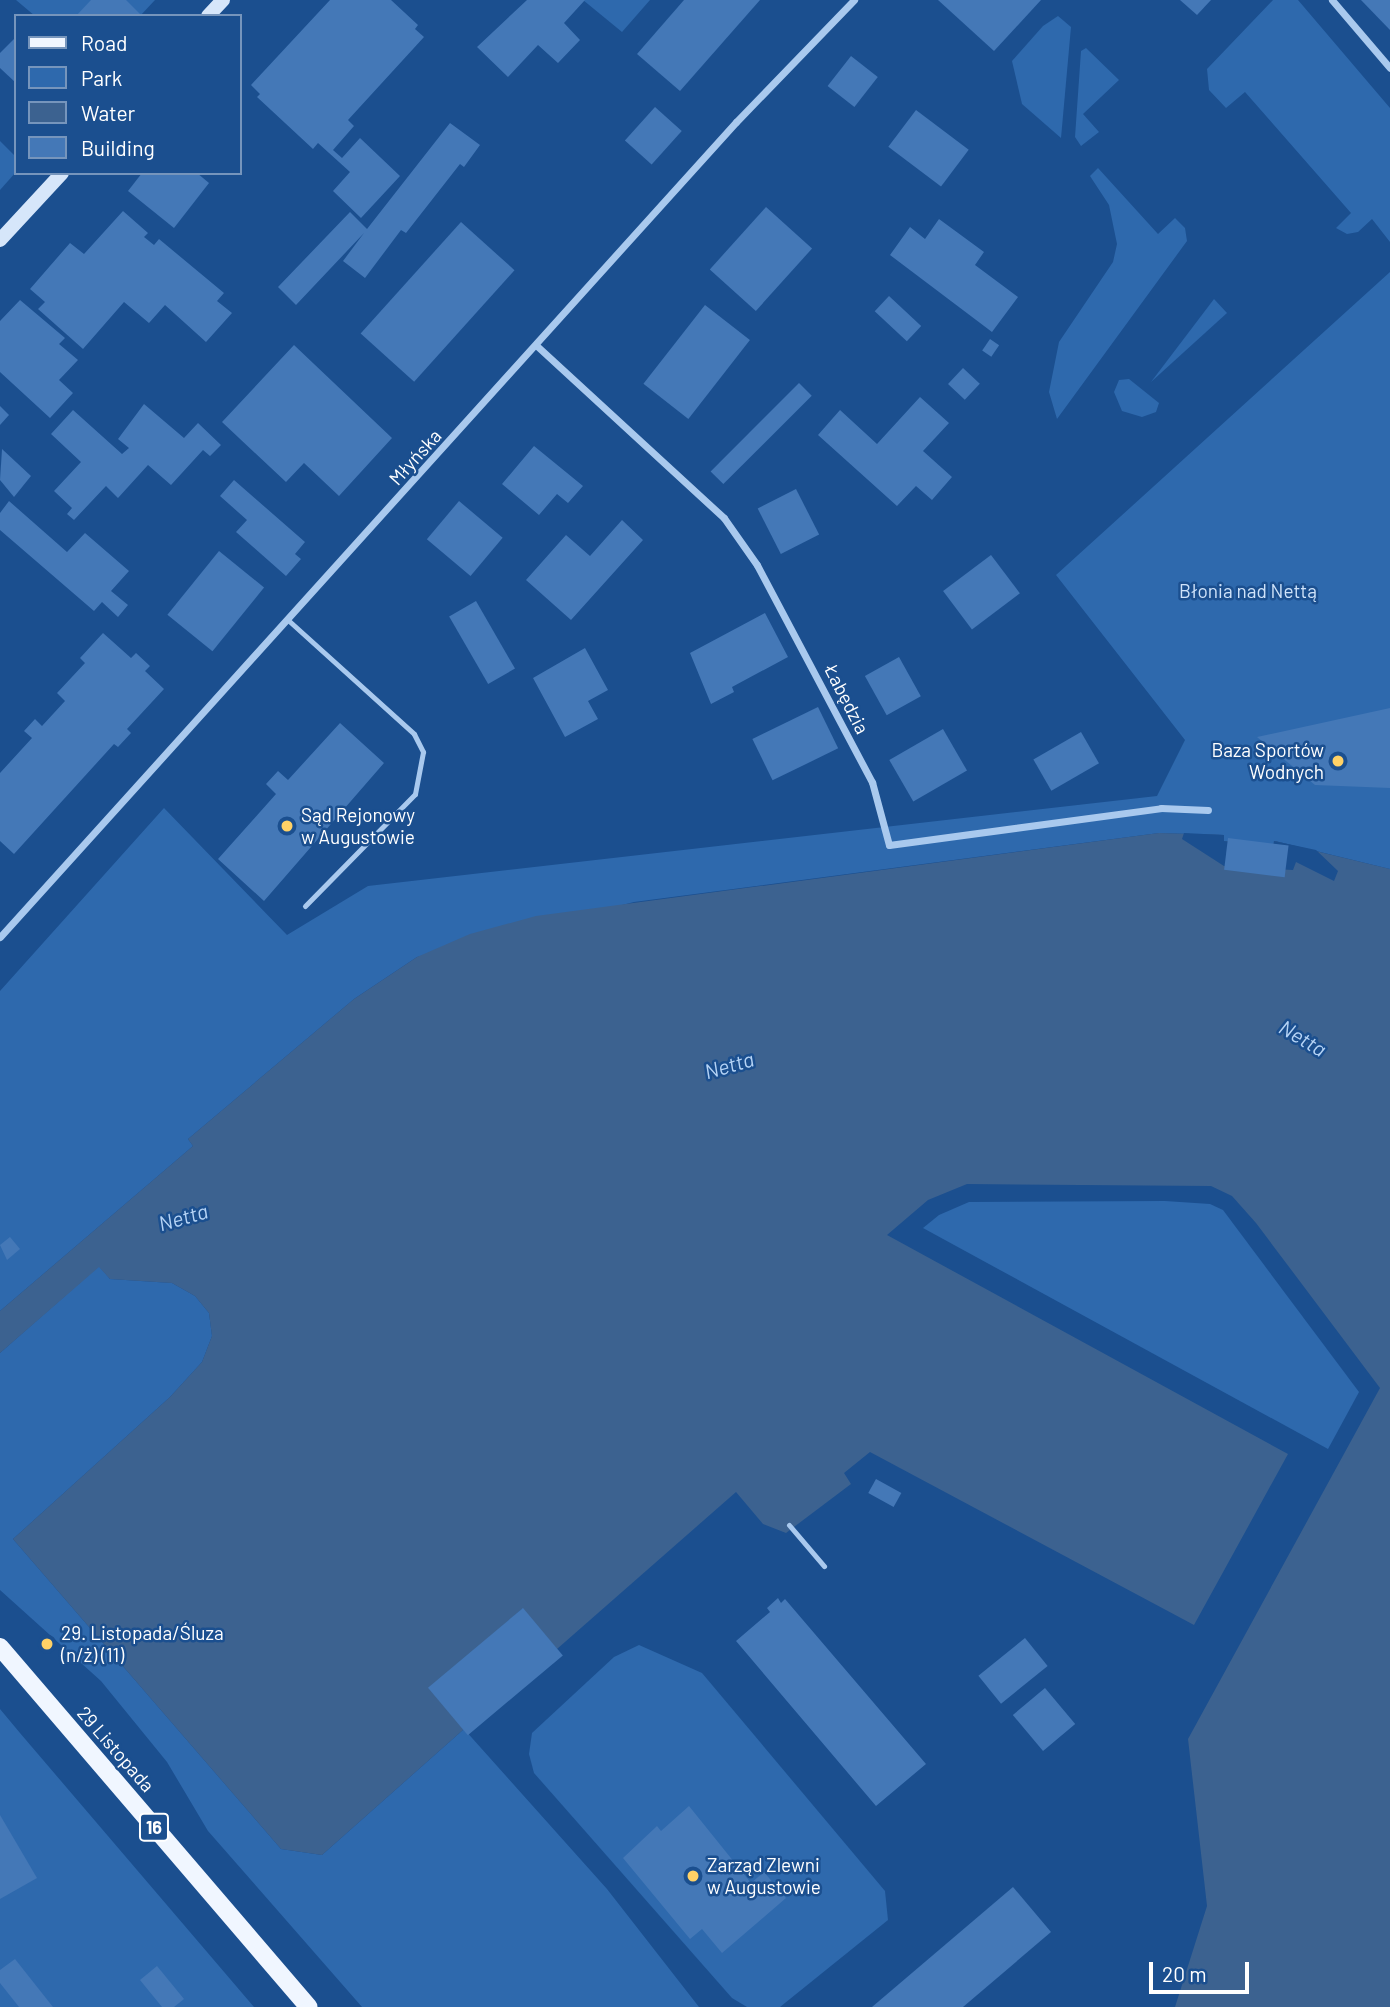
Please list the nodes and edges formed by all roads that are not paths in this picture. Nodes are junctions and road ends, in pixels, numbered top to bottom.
1 (223, 0) edge
2 (854, 0) edge
3 (1332, 0) edge
4 (210, 14) edge
5 (1390, 68) edge
6 (60, 175) edge
7 (0, 240) edge
8 (537, 346) junction
9 (288, 620) junction
10 (1208, 810) dead end
11 (305, 906) dead end
12 (0, 937) edge
13 (789, 1525) dead end
14 (824, 1566) dead end
15 (0, 1647) edge
16 (309, 2007) edge

1 - 4 street
2 - 8 street, Młyńska
3 - 5 street
6 - 7 street
8 - 9 street, Młyńska
8 - 10 street, Łabędzia
9 - 11 lane
9 - 12 street, Młyńska
13 - 14 lane
15 - 16 main road, 29 Listopada / 16

